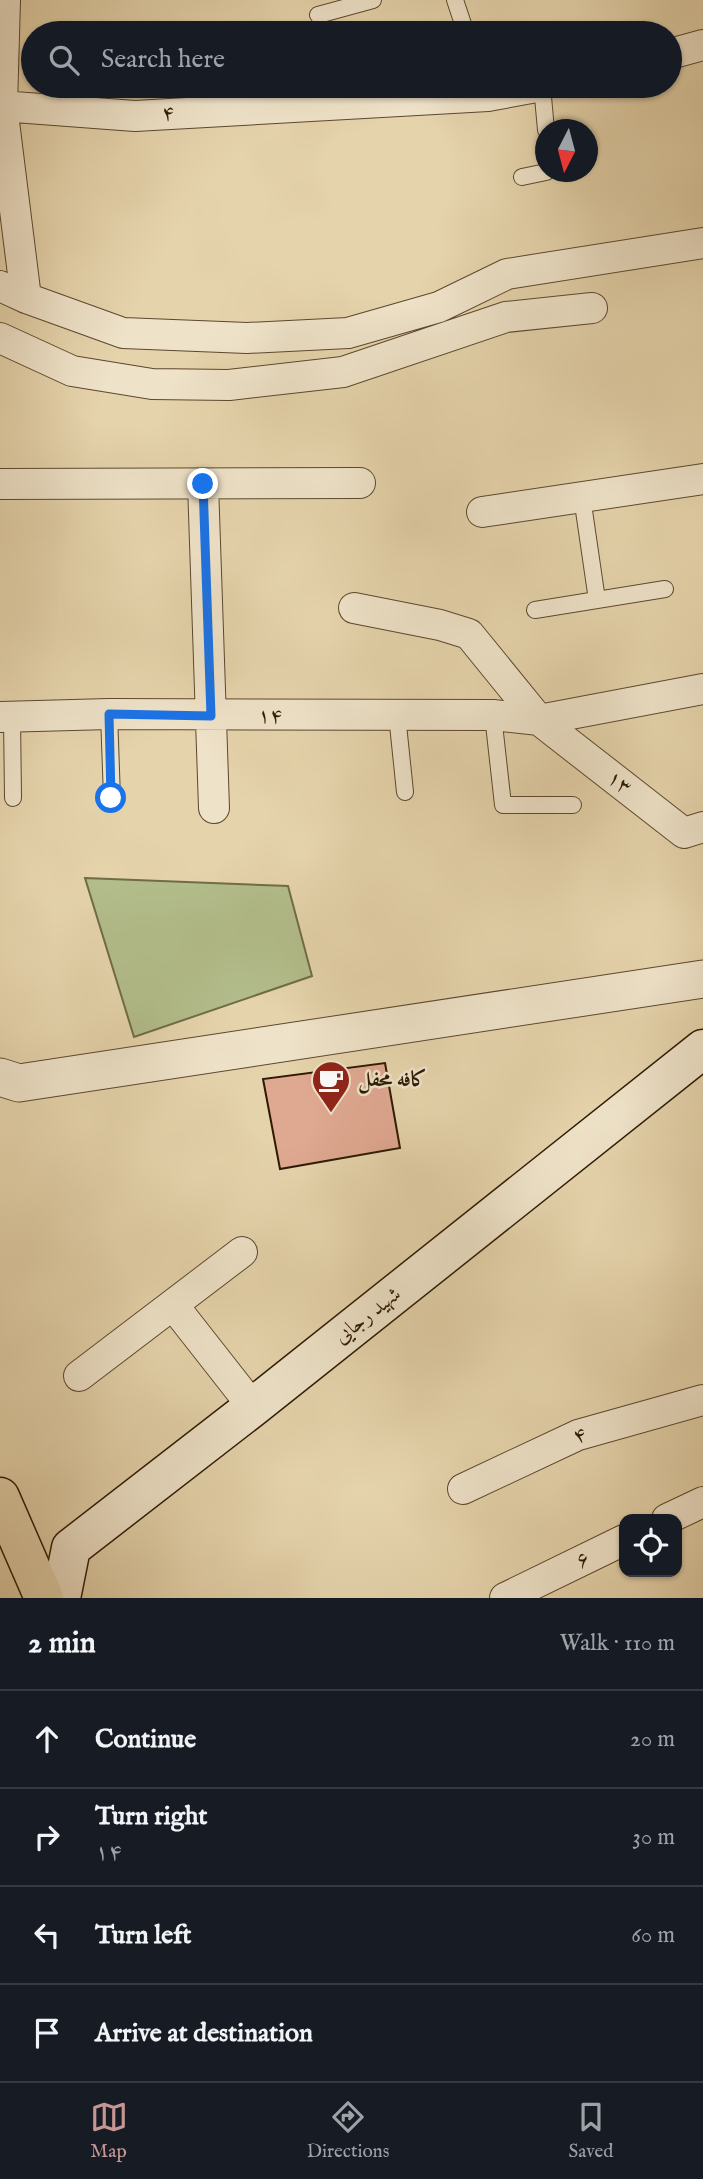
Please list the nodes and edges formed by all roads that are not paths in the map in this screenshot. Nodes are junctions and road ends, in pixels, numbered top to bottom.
1 (5, 0) edge
2 (373, 0) edge
3 (455, 0) edge
4 (318, 15) dead end
5 (462, 21) edge
6 (703, 45) edge
7 (682, 51) edge
8 (249, 98) edge
9 (543, 98) edge
10 (1, 106) edge
11 (545, 119) edge
12 (535, 174) edge
13 (522, 177) dead end
14 (703, 243) edge
15 (507, 274) junction
16 (13, 292) edge
17 (592, 308) dead end
18 (506, 317) junction
19 (0, 338) edge
20 (703, 479) edge
21 (0, 484) edge
22 (203, 484) junction
23 (360, 484) dead end
24 (582, 497) junction
25 (482, 512) dead end
26 (665, 589) dead end
27 (597, 600) junction
28 (354, 608) dead end
29 (535, 610) dead end
30 (703, 689) edge
31 (109, 714) junction
32 (397, 715) junction
33 (493, 715) junction
34 (6, 716) edge
35 (211, 716) junction
36 (539, 720) junction
37 (405, 792) dead end
38 (13, 798) dead end
39 (111, 798) dead end
40 (573, 805) dead end
41 (214, 808) dead end
42 (703, 827) edge
43 (703, 979) edge
44 (703, 1049) edge
45 (6, 1086) edge
46 (242, 1252) dead end
47 (173, 1305) junction
48 (79, 1376) dead end
49 (703, 1400) edge
50 (253, 1407) junction
51 (463, 1489) dead end
52 (0, 1497) edge
53 (703, 1502) edge
54 (678, 1514) edge
55 (619, 1542) edge
56 (44, 1598) edge
57 (61, 1598) edge
58 (505, 1598) edge

1 - 10 street
2 - 4 lane
3 - 5 lane
6 - 7 street
8 - 10 street, ۴
9 - 11 lane
10 - 16 street
12 - 13 lane
14 - 15 street
15 - 16 street
15 - 18 street
17 - 18 street
18 - 19 street
20 - 24 street
21 - 22 street
22 - 23 street
22 - 35 street
24 - 25 street
24 - 27 lane
26 - 27 lane
27 - 29 lane
28 - 36 street
30 - 36 street
31 - 34 street, ۱۴
31 - 35 street, ۱۴
31 - 39 lane
32 - 33 street, ۱۴
32 - 35 street, ۱۴
32 - 37 lane
33 - 36 street, ۱۴
33 - 40 lane
34 - 38 lane
35 - 41 street
36 - 42 street, ۱۳
43 - 45 street
44 - 50 main road, شهید رجایی
46 - 47 street
47 - 48 street
47 - 50 street
49 - 51 street, ۴
50 - 57 main road, شهید رجایی
52 - 56 highway
53 - 54 street
55 - 58 street, ۶

